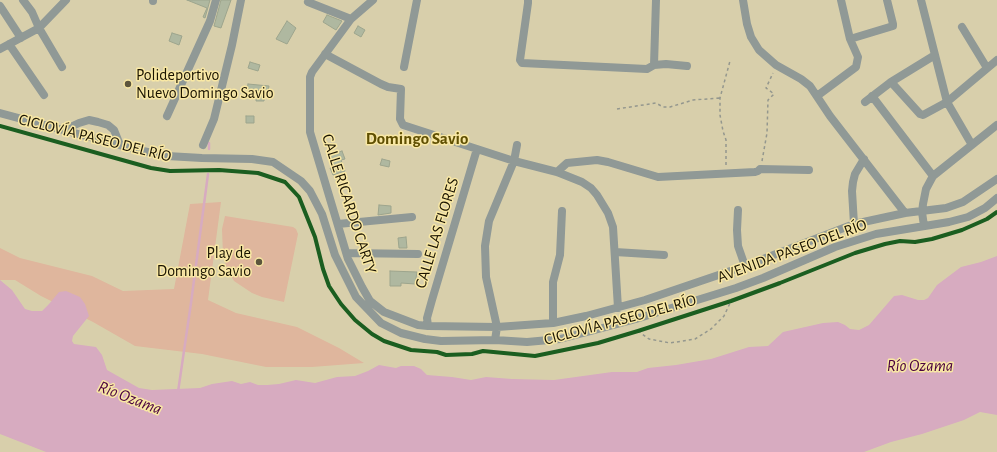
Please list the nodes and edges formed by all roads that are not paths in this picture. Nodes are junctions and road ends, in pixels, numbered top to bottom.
1 (23, 0) edge
2 (66, 0) edge
3 (216, 0) edge
4 (241, 0) edge
5 (310, 0) edge
6 (373, 0) edge
7 (417, 0) edge
8 (528, 0) edge
9 (656, 0) edge
10 (743, 0) edge
11 (841, 0) edge
12 (887, 0) edge
13 (921, 0) edge
14 (0, 6) edge
15 (351, 19) junction
16 (962, 27) dead end
17 (39, 28) junction
18 (21, 38) junction
19 (850, 39) junction
20 (9, 44) junction
21 (0, 49) edge
22 (325, 54) junction
23 (935, 55) junction
24 (997, 60) edge
25 (654, 65) junction
26 (687, 66) dead end
27 (62, 67) dead end
28 (404, 67) dead end
29 (987, 68) junction
30 (891, 82) junction
31 (44, 95) dead end
32 (817, 96) junction
33 (872, 96) junction
34 (865, 102) dead end
35 (947, 102) junction
36 (0, 113) edge
37 (167, 116) dead end
38 (997, 125) edge
39 (64, 130) junction
40 (203, 145) dead end
41 (517, 145) dead end
42 (972, 145) junction
43 (120, 146) junction
44 (477, 149) junction
45 (864, 160) junction
46 (514, 161) junction
47 (809, 170) dead end
48 (557, 172) junction
49 (933, 176) junction
50 (997, 179) edge
51 (997, 198) edge
52 (738, 210) dead end
53 (562, 211) dead end
54 (922, 212) junction
55 (904, 213) junction
56 (412, 217) dead end
57 (338, 224) junction
58 (854, 224) junction
59 (924, 226) junction
60 (615, 252) junction
61 (347, 254) junction
62 (418, 254) dead end
63 (664, 255) dead end
64 (745, 266) junction
65 (618, 308) junction
66 (553, 323) junction
67 (428, 326) junction
68 (497, 327) junction
69 (495, 340) junction

1 - 17 street
2 - 17 street
3 - 37 street
4 - 40 street
5 - 15 street
6 - 15 street, CALLE RICARDO CARTY
7 - 28 street
8 - 25 street
9 - 25 street
10 - 32 street
11 - 19 street
12 - 19 street
13 - 23 street
14 - 18 street
15 - 22 street, CALLE RICARDO CARTY
16 - 29 street
17 - 18 street
17 - 27 street
18 - 20 street
19 - 32 street
20 - 21 street
20 - 31 street
22 - 44 street
22 - 57 street, CALLE RICARDO CARTY
23 - 30 street
23 - 35 street
24 - 29 street
25 - 26 street
29 - 35 street
30 - 33 street
30 - 35 street
32 - 45 street
33 - 34 street
33 - 49 street
35 - 42 street
36 - 39 street, AVENIDA PASEO DEL RÍO
38 - 42 street
39 - 43 street, AVENIDA PASEO DEL RÍO
39 - 43 street
41 - 46 street
42 - 49 street
43 - 69 street, AVENIDA PASEO DEL RÍO
44 - 46 street
44 - 67 street, CALLE LAS FLORES
45 - 55 street
45 - 58 street
46 - 48 street
46 - 68 street
47 - 48 street
48 - 60 street
49 - 54 street
50 - 54 street, AVENIDA PASEO DEL RÍO
51 - 59 street, AVENIDA PASEO DEL RÍO
52 - 64 street
53 - 66 street
54 - 55 street, AVENIDA PASEO DEL RÍO
54 - 59 street
55 - 58 street, AVENIDA PASEO DEL RÍO
56 - 57 street
57 - 61 street, CALLE RICARDO CARTY
58 - 64 street, AVENIDA PASEO DEL RÍO
59 - 69 street, AVENIDA PASEO DEL RÍO
60 - 63 street
60 - 65 street
61 - 62 street
61 - 67 street, CALLE RICARDO CARTY
64 - 65 street, AVENIDA PASEO DEL RÍO
65 - 66 street, AVENIDA PASEO DEL RÍO
66 - 68 street, AVENIDA PASEO DEL RÍO
67 - 68 street, AVENIDA PASEO DEL RÍO
68 - 69 street

